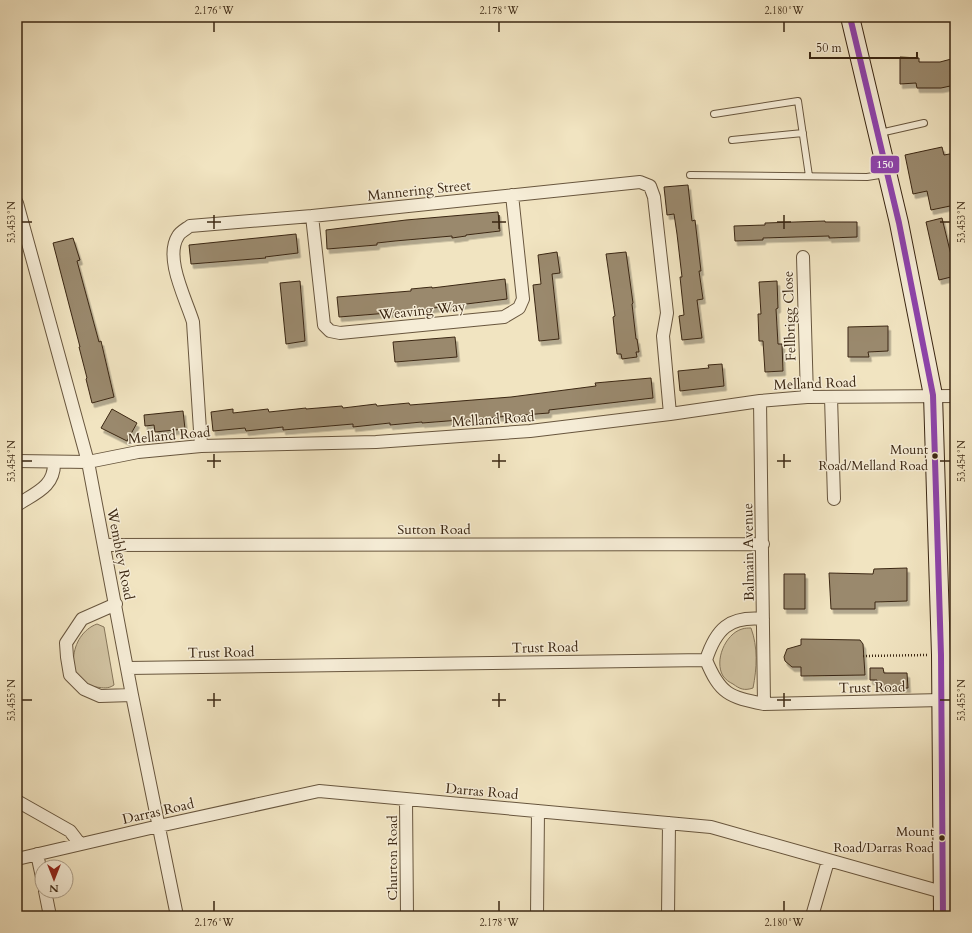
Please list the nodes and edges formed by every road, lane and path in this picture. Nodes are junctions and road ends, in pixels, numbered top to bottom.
1 (850, 17) edge
2 (714, 114) dead end
3 (924, 123) dead end
4 (803, 133) junction
5 (878, 133) junction
6 (732, 140) dead end
7 (888, 174) junction
8 (690, 175) dead end
9 (809, 176) junction
10 (512, 195) junction
11 (17, 203) edge
12 (312, 216) junction
13 (803, 257) dead end
14 (933, 395) junction
15 (955, 396) edge
16 (807, 397) junction
17 (831, 397) junction
18 (760, 400) junction
19 (670, 414) junction
20 (202, 446) junction
21 (17, 461) edge
22 (54, 462) junction
23 (88, 462) junction
24 (834, 499) dead end
25 (17, 505) edge
26 (763, 544) junction
27 (104, 545) junction
28 (116, 604) junction
29 (764, 619) junction
30 (941, 655) junction
31 (863, 656) dead end
32 (706, 660) junction
33 (128, 668) junction
34 (132, 694) junction
35 (942, 700) junction
36 (764, 704) junction
37 (406, 800) junction
38 (17, 801) edge
39 (538, 811) junction
40 (669, 823) junction
41 (159, 826) junction
42 (80, 844) junction
43 (37, 854) junction
44 (17, 859) edge
45 (38, 859) edge
46 (828, 861) junction
47 (942, 892) junction
48 (47, 899) edge
49 (50, 916) edge
50 (177, 916) edge
51 (407, 916) edge
52 (537, 916) edge
53 (668, 916) edge
54 (812, 916) edge
55 (943, 916) edge

1 - 5 main road
2 - 4 lane
3 - 5 lane
4 - 6 lane
4 - 9 lane
5 - 7 main road
7 - 9 lane
7 - 14 main road
8 - 9 lane
10 - 12 street, Mannering Street
10 - 12 street, Weaving Way
10 - 19 street, Mannering Street
11 - 23 street, Wembley Road
12 - 20 street, Mannering Street
13 - 16 street, Fellbrigg Close
14 - 15 street, Melland Road
14 - 17 street, Melland Road
14 - 30 main road
16 - 17 street, Melland Road
16 - 18 street, Melland Road
17 - 24 street
18 - 19 street, Melland Road
18 - 26 street, Balmain Avenue
19 - 20 street, Melland Road
20 - 23 street, Melland Road
21 - 22 street, Melland Road
22 - 23 street, Melland Road
22 - 25 street
23 - 27 street, Wembley Road
26 - 27 street, Sutton Road
26 - 29 street, Balmain Avenue
27 - 28 street, Wembley Road
28 - 33 street, Wembley Road
28 - 34 street
29 - 32 street
29 - 36 street, Balmain Avenue
30 - 31 path
30 - 35 main road
32 - 33 street, Trust Road
32 - 36 street, Trust Road
33 - 34 street, Wembley Road
34 - 41 street, Wembley Road
35 - 36 street, Trust Road
35 - 47 main road
37 - 39 street, Darras Road
37 - 41 street, Darras Road
37 - 51 street, Churton Road
38 - 42 street
39 - 40 street, Darras Road
39 - 52 street
40 - 46 street, Darras Road
40 - 53 street
41 - 42 street, Darras Road
41 - 50 street, Wembley Road
42 - 43 street, Darras Road
43 - 44 street, Darras Road
43 - 45 street
46 - 47 street, Darras Road
46 - 54 street
47 - 55 main road
48 - 49 street

